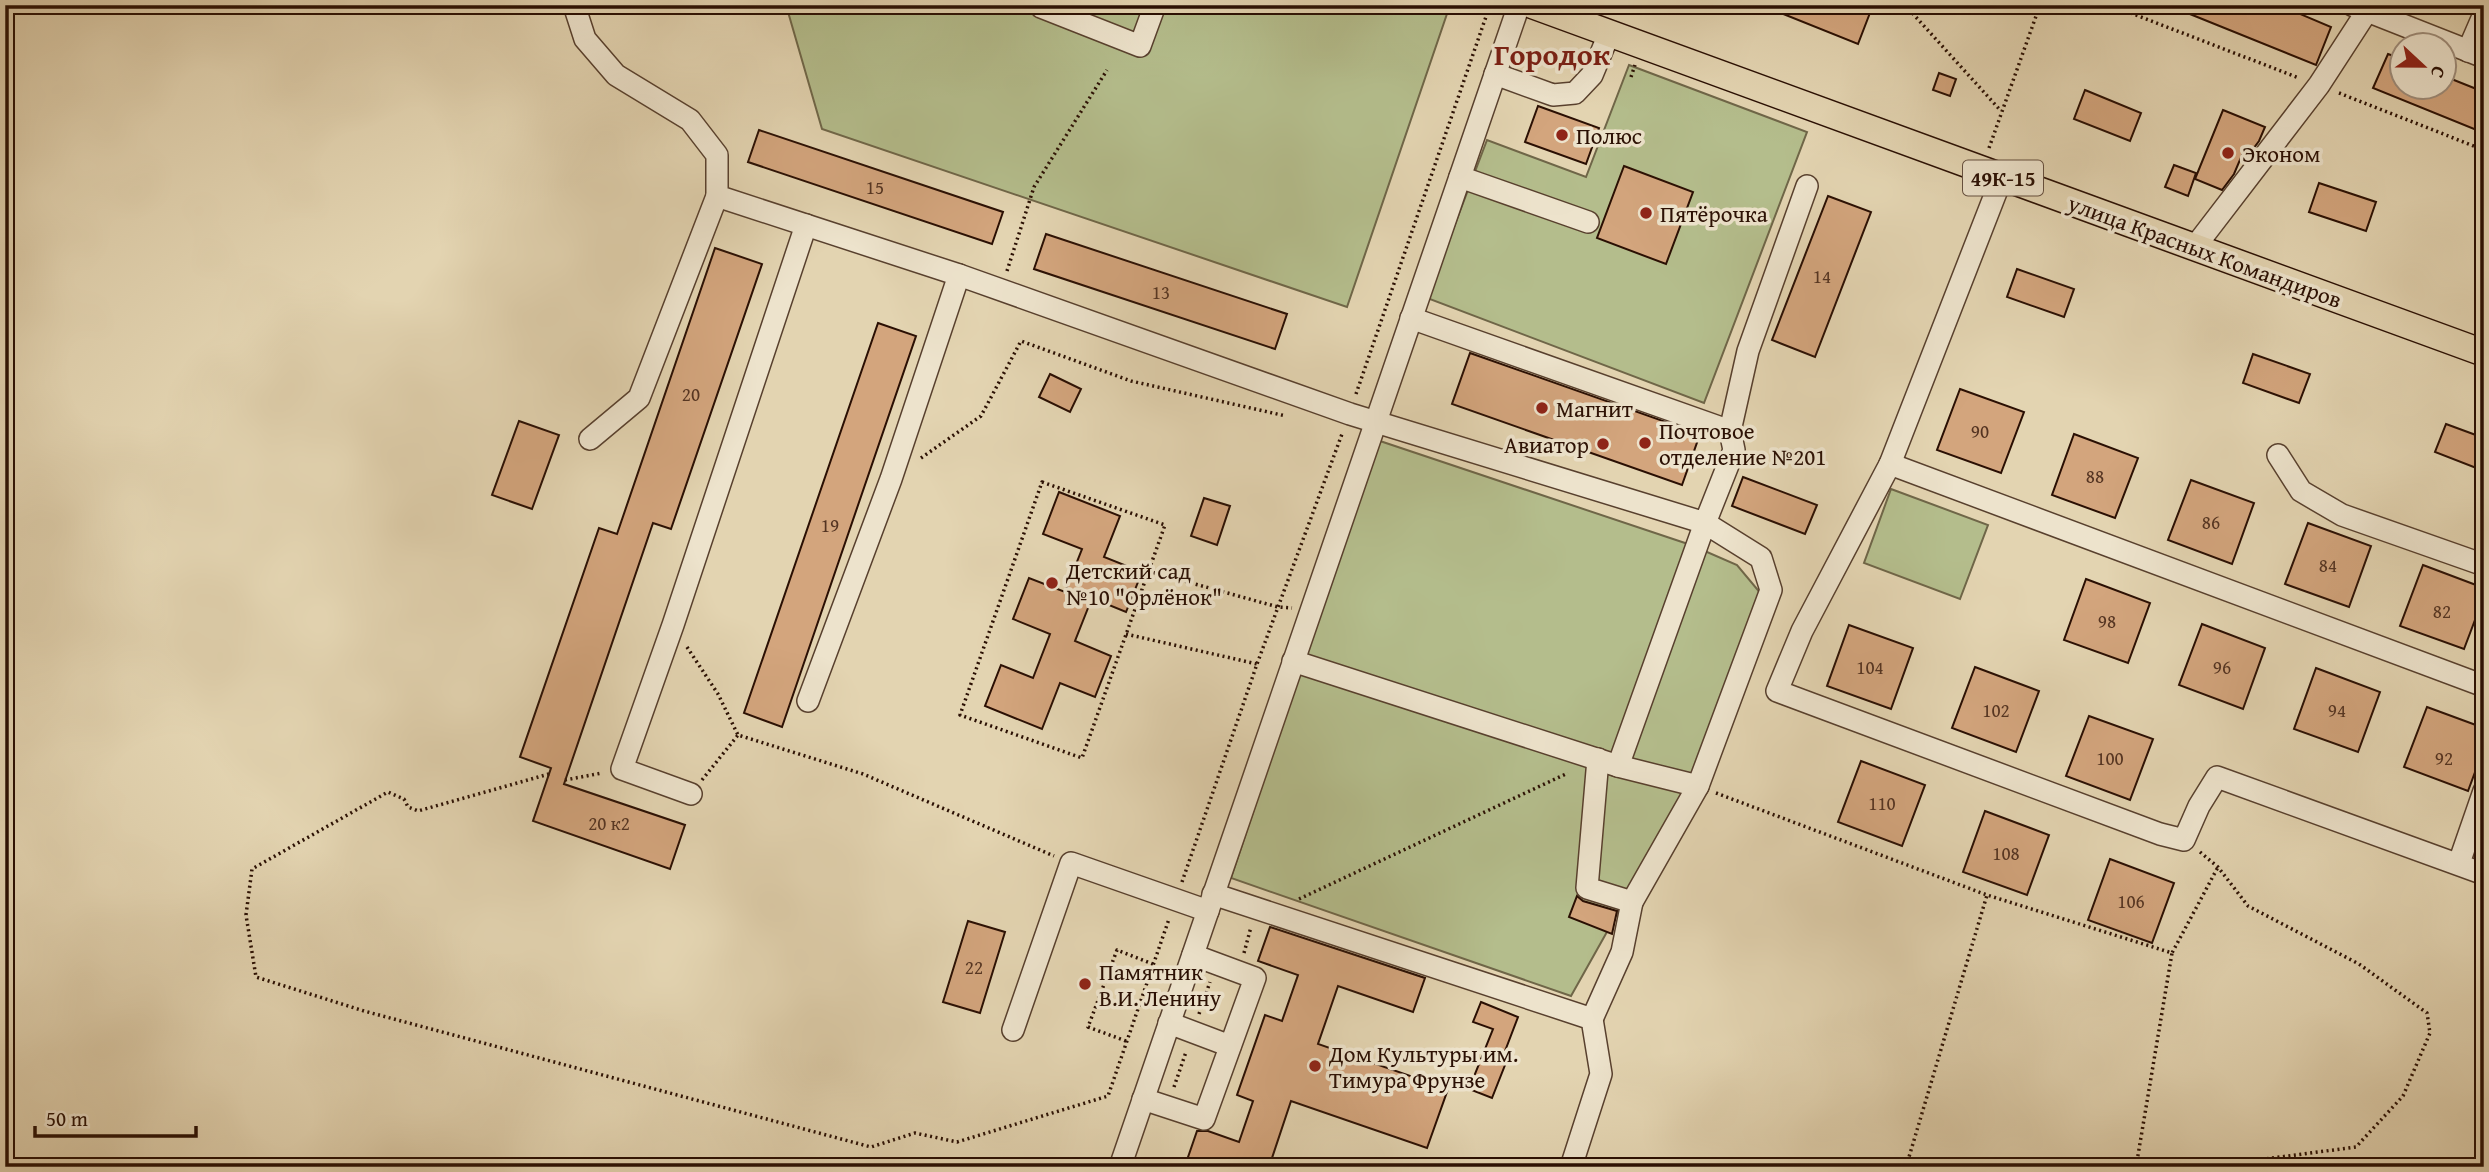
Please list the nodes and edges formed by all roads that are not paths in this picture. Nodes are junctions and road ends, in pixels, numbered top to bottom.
1 (573, 5) edge
2 (1042, 5) edge
3 (1155, 5) edge
4 (1519, 5) edge
5 (1532, 5) edge
6 (2364, 7) edge
7 (2484, 14) edge
8 (1609, 34) junction
9 (2476, 54) edge
10 (1495, 74) junction
11 (1460, 177) junction
12 (2002, 177) junction
13 (1807, 186) dead end
14 (717, 196) junction
15 (1588, 222) dead end
16 (806, 225) junction
17 (2194, 248) junction
18 (959, 275) junction
19 (1411, 318) junction
20 (2481, 352) edge
21 (1376, 421) junction
22 (1730, 431) junction
23 (590, 439) dead end
24 (2278, 455) dead end
25 (1889, 464) junction
26 (1705, 523) junction
27 (2484, 565) edge
28 (1293, 662) junction
29 (2484, 686) edge
30 (808, 701) dead end
31 (1608, 762) junction
32 (1698, 786) junction
33 (2484, 790) edge
34 (691, 794) road end
35 (2459, 863) junction
36 (2484, 874) edge
37 (1211, 902) junction
38 (1632, 902) junction
39 (1193, 955) junction
40 (1592, 1018) junction
41 (1170, 1023) junction
42 (1013, 1030) dead end
43 (1230, 1046) junction
44 (1143, 1099) junction
45 (1120, 1167) edge
46 (1571, 1167) edge

1 - 14 street
2 - 3 street
4 - 10 street
5 - 8 main road, улица Красных Командиров / 49К-15
6 - 9 street
6 - 17 street
7 - 9 street
8 - 10 street
8 - 12 main road, улица Красных Командиров / 49К-15
10 - 11 street
11 - 15 street
11 - 19 street
12 - 17 main road, улица Красных Командиров / 49К-15
12 - 25 street
13 - 22 street
14 - 16 street
14 - 23 street
16 - 18 street
16 - 34 street
17 - 20 main road, улица Красных Командиров / 49К-15
18 - 21 street
18 - 30 street
19 - 21 street
19 - 22 street
21 - 26 street
21 - 28 street
22 - 26 street
24 - 27 street
25 - 29 street
25 - 35 street
26 - 31 street
26 - 32 street
28 - 31 street
28 - 37 street
31 - 32 street
31 - 38 street
32 - 38 street
33 - 35 street
35 - 36 street
37 - 39 street
37 - 40 street
37 - 42 street
38 - 40 street
39 - 41 street
39 - 43 street
40 - 46 street
41 - 43 street
41 - 44 street
43 - 44 street
44 - 45 street

